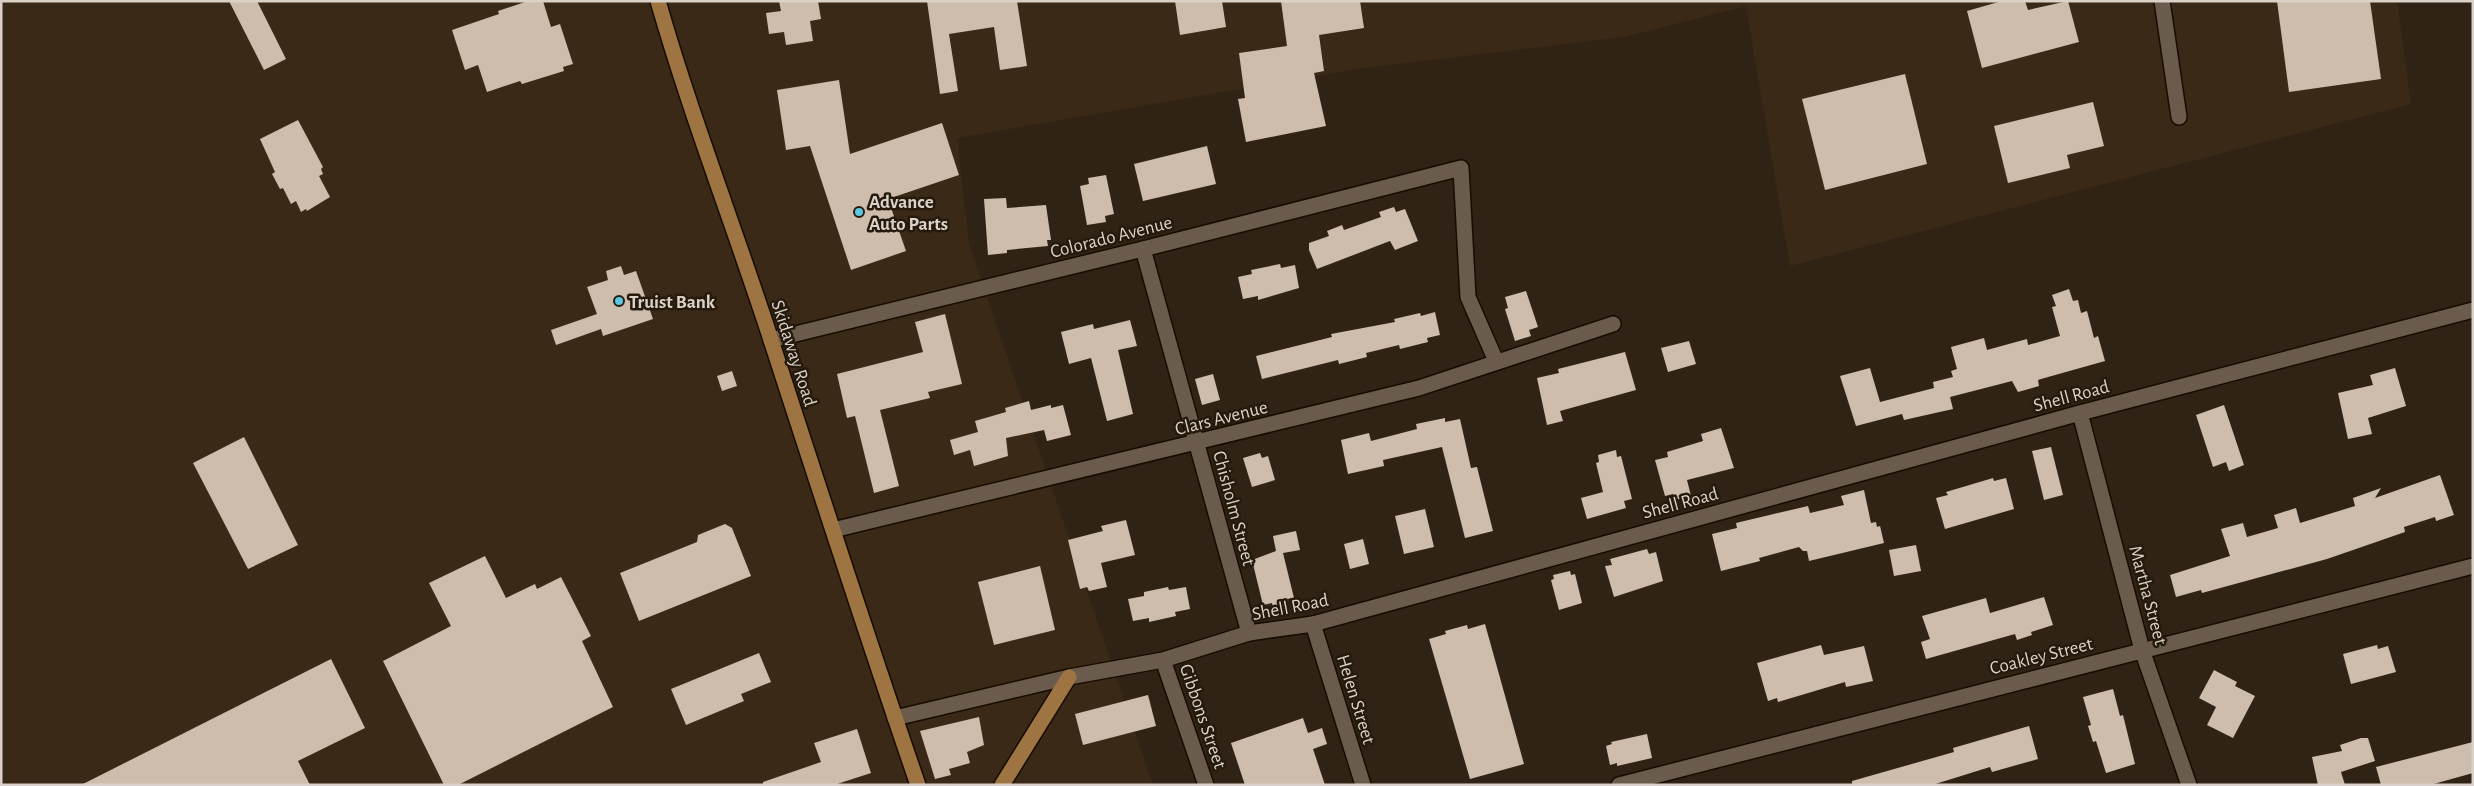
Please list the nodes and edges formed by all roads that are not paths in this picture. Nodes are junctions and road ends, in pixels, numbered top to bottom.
1 (658, 1) edge
2 (2162, 1) edge
3 (2179, 118) dead end
4 (1143, 249) junction
5 (2473, 310) edge
6 (1613, 324) dead end
7 (771, 340) junction
8 (1496, 361) junction
9 (2080, 413) junction
10 (1197, 444) junction
11 (833, 530) junction
12 (2473, 566) edge
13 (1313, 624) junction
14 (1249, 633) junction
15 (2142, 650) junction
16 (1163, 660) junction
17 (1069, 677) junction
18 (895, 718) junction
19 (918, 785) edge
20 (1002, 785) edge
21 (1206, 785) edge
22 (1363, 785) edge
23 (1619, 785) edge
24 (2189, 785) edge

1 - 7 main road, Skidaway Road
2 - 3 street
4 - 7 street, Colorado Avenue
4 - 8 street, Colorado Avenue
4 - 10 street, Chisholm Street
5 - 9 street, Shell Road
6 - 8 street, Clars Avenue
7 - 11 main road, Skidaway Road
8 - 10 street, Clars Avenue
9 - 13 street, Shell Road
9 - 15 street, Martha Street
10 - 11 street, Clars Avenue
10 - 14 street, Chisholm Street
11 - 18 main road, Skidaway Road
12 - 15 street, Coakley Street
13 - 14 street, Shell Road
13 - 22 street, Helen Street
14 - 16 street, Shell Road
15 - 23 street, Coakley Street
15 - 24 street, Martha Street
16 - 17 street, Shell Road
16 - 21 street, Gibbons Street
17 - 18 street, Shell Road
17 - 20 main road
18 - 19 main road, Skidaway Road

